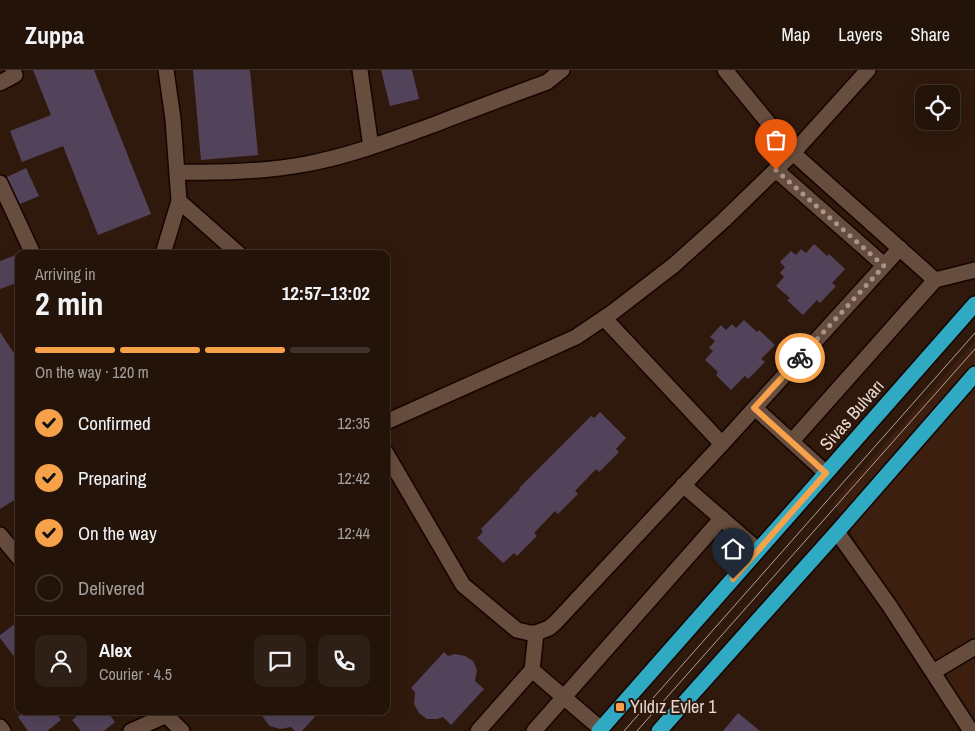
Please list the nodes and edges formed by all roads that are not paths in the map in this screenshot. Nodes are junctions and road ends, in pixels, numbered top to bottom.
1 (13, 70) edge
2 (166, 70) edge
3 (360, 70) edge
4 (562, 70) edge
5 (725, 70) edge
6 (868, 70) edge
7 (0, 83) edge
8 (371, 147) junction
9 (793, 153) junction
10 (776, 170) junction
11 (177, 172) junction
12 (0, 183) edge
13 (179, 200) junction
14 (900, 248) junction
15 (31, 250) edge
16 (165, 250) edge
17 (235, 250) edge
18 (884, 266) junction
19 (975, 270) edge
20 (935, 280) junction
21 (975, 304) edge
22 (604, 318) junction
23 (975, 374) edge
24 (754, 408) junction
25 (390, 420) edge
26 (792, 442) junction
27 (722, 444) junction
28 (390, 460) edge
29 (826, 473) junction
30 (683, 485) junction
31 (722, 518) junction
32 (837, 532) junction
33 (0, 536) edge
34 (758, 550) junction
35 (15, 553) edge
36 (536, 633) junction
37 (975, 647) edge
38 (532, 670) junction
39 (933, 672) junction
40 (564, 697) junction
41 (161, 715) edge
42 (167, 715) edge
43 (0, 727) edge
44 (600, 730) edge
45 (3, 731) edge
46 (131, 731) edge
47 (182, 731) edge
48 (478, 731) edge
49 (534, 731) edge
50 (659, 731) edge
51 (971, 731) edge

1 - 7 street
2 - 11 street
3 - 8 street
4 - 8 street
5 - 9 street
6 - 9 street
8 - 11 street
9 - 10 street
9 - 14 street
10 - 18 street
10 - 22 street
11 - 13 street
12 - 15 street
13 - 16 street
13 - 17 street
14 - 18 street
14 - 20 street
18 - 24 street
19 - 20 street
20 - 26 street
21 - 29 highway, Sivas Bulvarı
22 - 25 street
22 - 27 street
23 - 32 highway
24 - 26 street
24 - 27 street
26 - 29 street
27 - 30 street
28 - 36 street
29 - 34 highway, Sivas Bulvarı
30 - 31 street
30 - 36 street
31 - 34 street
31 - 40 street
32 - 39 street
32 - 50 highway
33 - 35 street
34 - 44 highway, Sivas Bulvarı
36 - 38 street
37 - 39 street
38 - 40 street
38 - 48 street
39 - 51 street
40 - 44 street
40 - 49 street
41 - 46 street
42 - 47 street
43 - 45 street

